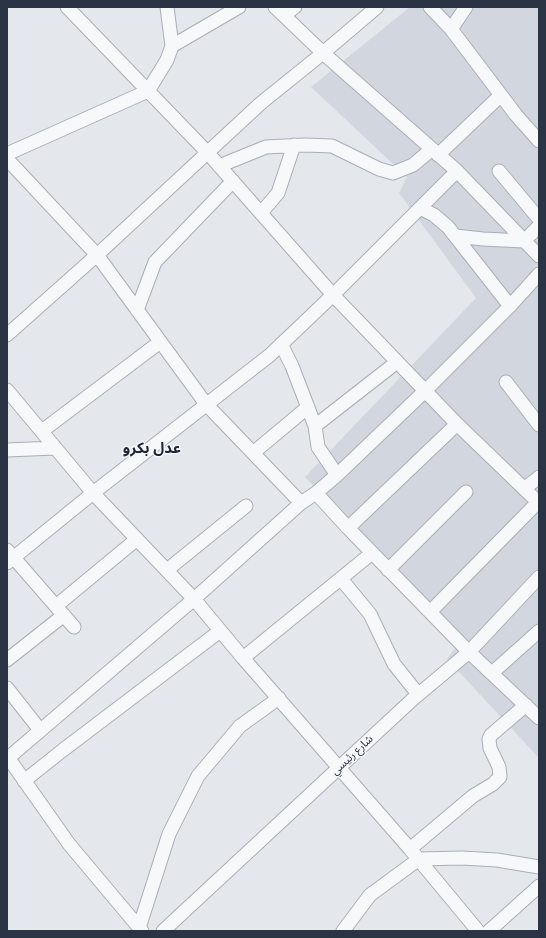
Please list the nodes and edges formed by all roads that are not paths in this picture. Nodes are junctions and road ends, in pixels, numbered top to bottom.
1 (167, 7) edge
2 (239, 7) edge
3 (295, 7) edge
4 (377, 7) edge
5 (430, 7) edge
6 (466, 7) edge
7 (71, 8) edge
8 (280, 11) edge
9 (451, 29) junction
10 (172, 46) junction
11 (323, 53) junction
12 (148, 90) junction
13 (501, 95) junction
14 (539, 141) edge
15 (294, 145) junction
16 (208, 152) junction
17 (435, 152) junction
18 (7, 154) edge
19 (7, 159) edge
20 (219, 166) junction
21 (457, 171) junction
22 (499, 172) dead end
23 (233, 181) junction
24 (420, 208) junction
25 (261, 213) junction
26 (539, 219) edge
27 (539, 226) edge
28 (455, 236) junction
29 (524, 241) junction
30 (97, 255) junction
31 (539, 256) edge
32 (539, 274) edge
33 (333, 295) junction
34 (510, 306) junction
35 (137, 310) junction
36 (7, 335) edge
37 (160, 342) junction
38 (281, 344) junction
39 (397, 362) junction
40 (506, 382) dead end
41 (7, 390) edge
42 (425, 391) junction
43 (206, 404) junction
44 (308, 407) junction
45 (457, 424) junction
46 (539, 425) edge
47 (315, 426) junction
48 (42, 431) junction
49 (55, 448) junction
50 (7, 450) edge
51 (253, 453) junction
52 (337, 475) junction
53 (539, 477) edge
54 (524, 488) junction
55 (466, 492) dead end
56 (93, 493) junction
57 (316, 493) junction
58 (301, 503) junction
59 (539, 503) edge
60 (246, 506) dead end
61 (348, 528) junction
62 (137, 539) junction
63 (372, 554) junction
64 (9, 557) edge
65 (167, 570) junction
66 (388, 570) junction
67 (539, 577) edge
68 (341, 578) junction
69 (194, 599) junction
70 (60, 611) junction
71 (430, 612) junction
72 (74, 627) dead end
73 (220, 631) junction
74 (539, 631) edge
75 (469, 652) junction
76 (243, 658) junction
77 (7, 660) edge
78 (492, 673) junction
79 (7, 688) edge
80 (418, 694) junction
81 (279, 698) junction
82 (526, 705) junction
83 (539, 718) edge
84 (40, 730) junction
85 (7, 758) edge
86 (339, 767) junction
87 (24, 781) junction
88 (410, 849) junction
89 (419, 859) junction
90 (539, 867) edge
91 (539, 886) edge
92 (140, 929) edge
93 (163, 931) edge
94 (343, 931) edge
95 (478, 931) edge
96 (489, 931) edge

1 - 10 street
2 - 10 street
3 - 8 street
4 - 11 street
5 - 9 street
6 - 9 street
7 - 12 street
8 - 11 street
9 - 13 street
10 - 12 street
11 - 16 street
11 - 17 street
12 - 16 street
12 - 18 street
13 - 14 street
13 - 17 street
15 - 17 street
15 - 20 street
15 - 25 street
16 - 20 street
16 - 30 street
17 - 21 street
19 - 30 street
20 - 23 street
21 - 24 street
21 - 29 street
22 - 26 street
23 - 25 street
23 - 35 street
24 - 28 street
24 - 33 street
25 - 33 street
27 - 29 street
28 - 29 street
28 - 34 street
29 - 31 street
30 - 35 street
30 - 36 street
32 - 34 street
33 - 38 street
33 - 39 street
34 - 42 street
35 - 37 street
37 - 43 street
37 - 48 street
38 - 43 street
38 - 44 street
39 - 42 street
39 - 47 street
40 - 46 street
41 - 48 street
42 - 45 street
42 - 52 street
43 - 51 street
43 - 56 street
44 - 47 street
44 - 51 street
45 - 54 street
45 - 61 street
47 - 52 street
48 - 49 street
49 - 50 street
49 - 56 street
51 - 58 street
52 - 57 street
53 - 54 street
54 - 59 street
55 - 66 street
56 - 62 street
56 - 64 street
57 - 58 street
57 - 61 street
58 - 69 street
59 - 71 street
60 - 65 street
61 - 63 street
62 - 65 street
62 - 70 street
63 - 66 street
63 - 68 street
64 - 70 street
65 - 69 street
66 - 71 street
67 - 75 street, شارع رئيسي
68 - 76 street
68 - 80 street
69 - 73 street
69 - 84 street
70 - 72 street
70 - 77 street
71 - 75 street
73 - 76 street
73 - 87 street
74 - 78 street
75 - 78 street
75 - 80 street, شارع رئيسي
76 - 81 street
78 - 82 street
79 - 84 street
80 - 86 street, شارع رئيسي
81 - 86 street
81 - 92 street
82 - 83 street
82 - 88 street
84 - 85 street
85 - 87 street
86 - 88 street
86 - 93 street, شارع رئيسي
87 - 92 street
88 - 89 street
89 - 90 street
89 - 94 street
89 - 95 street
91 - 96 street

